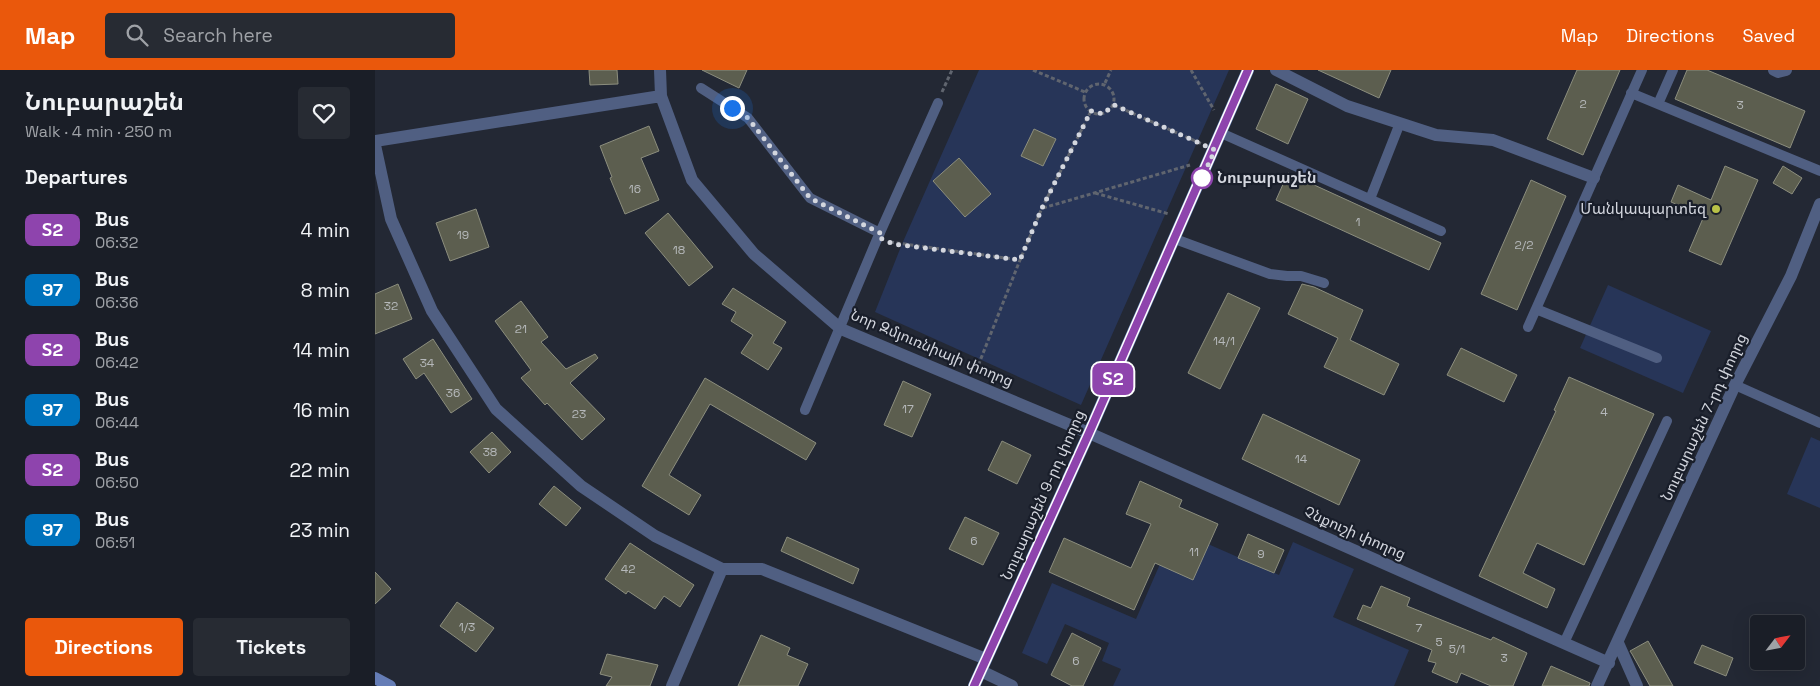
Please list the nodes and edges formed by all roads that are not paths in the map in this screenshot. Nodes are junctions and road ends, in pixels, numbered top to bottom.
1 (660, 70) edge
2 (1248, 70) edge
3 (1276, 70) edge
4 (1642, 70) edge
5 (1673, 70) edge
6 (1774, 70) edge
7 (1786, 70) edge
8 (701, 88) dead end
9 (1631, 93) junction
10 (661, 96) junction
11 (938, 103) road end
12 (1659, 104) junction
13 (1400, 123) junction
14 (1221, 133) junction
15 (375, 141) edge
16 (375, 145) edge
17 (1820, 171) edge
18 (1594, 178) junction
19 (1370, 199) junction
20 (1820, 204) edge
21 (1441, 231) dead end
22 (879, 235) junction
23 (1175, 239) junction
24 (1324, 283) dead end
25 (1536, 308) junction
26 (1528, 327) dead end
27 (841, 329) junction
28 (1657, 358) dead end
29 (1735, 385) junction
30 (805, 410) dead end
31 (1667, 421) dead end
32 (1820, 423) edge
33 (1089, 433) junction
34 (722, 569) junction
35 (1618, 643) junction
36 (1564, 644) junction
37 (986, 659) junction
38 (1609, 663) junction
39 (981, 671) junction
40 (375, 678) edge
41 (389, 686) edge
42 (672, 686) edge
43 (974, 686) edge
44 (1012, 686) edge
45 (1597, 686) edge
46 (1637, 686) edge

1 - 10 street, Նոր Զմյուռնիայի փողոց
2 - 14 main road, Նուբարաշեն 9-րդ փողոց
3 - 13 street
4 - 9 lane
5 - 12 lane
6 - 7 street
8 - 22 lane
9 - 12 lane
9 - 18 lane
10 - 15 street
10 - 27 street, Նոր Զմյուռնիայի փողոց
11 - 22 lane
12 - 17 lane
13 - 18 street
13 - 19 lane
14 - 19 lane
14 - 23 main road, Նուբարաշեն 9-րդ փողոց
16 - 34 street
18 - 25 lane
19 - 21 lane
20 - 29 street, Նուբարաշեն 7-րդ փողոց
22 - 27 lane
23 - 24 lane
23 - 33 main road, Նուբարաշեն 9-րդ փողոց
25 - 26 lane
25 - 28 lane
27 - 30 lane
27 - 33 street, Նոր Զմյուռնիայի փողոց
29 - 32 lane
29 - 35 street, Նուբարաշեն 7-րդ փողոց
31 - 36 lane
33 - 36 street, Չնքուշի փողոց
33 - 37 main road, Նուբարաշեն 9-րդ փողոց
34 - 37 street
34 - 42 street
35 - 38 street, Նուբարաշեն 7-րդ փողոց
35 - 46 street
36 - 38 street, Չնքուշի փողոց
37 - 39 main road, Նուբարաշեն 9-րդ փողոց
38 - 45 street, Նուբարաշեն 7-րդ փողոց
39 - 43 main road, Նուբարաշեն 9-րդ փողոց
39 - 44 street
40 - 41 main road

